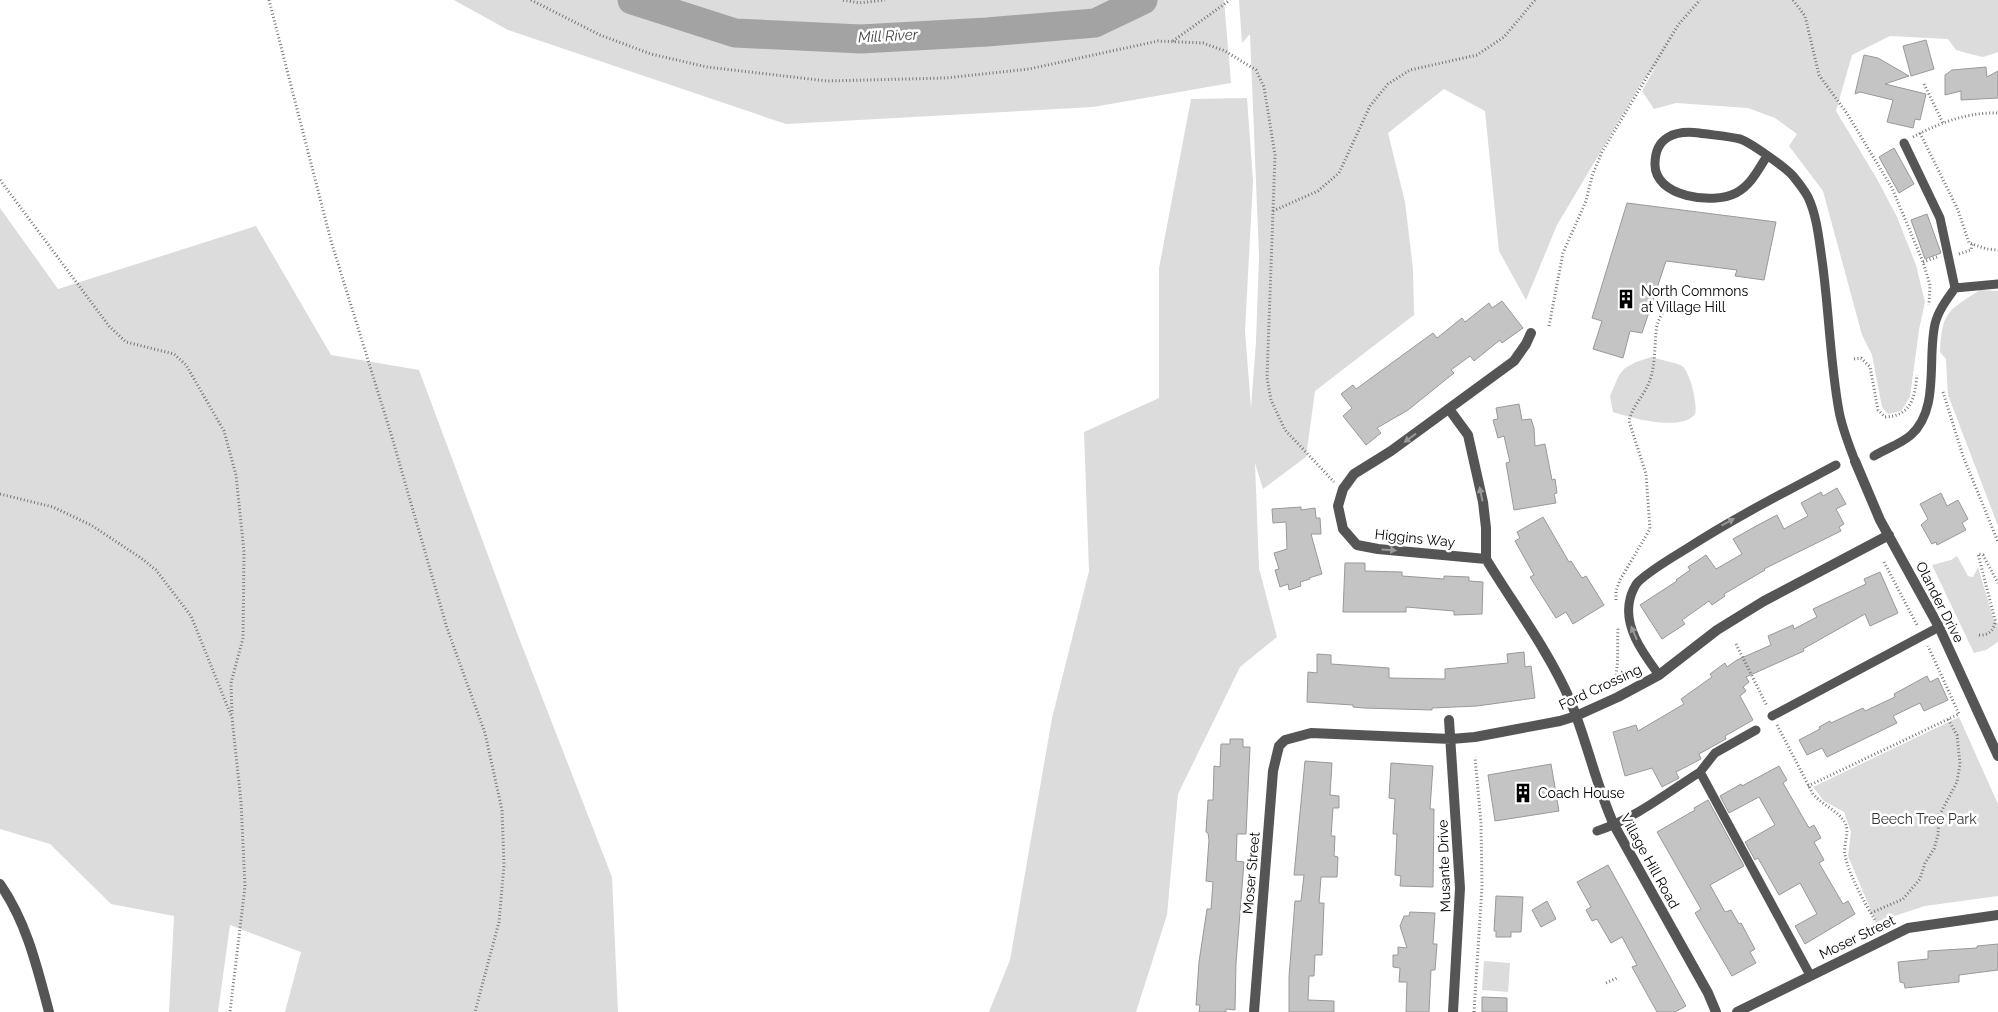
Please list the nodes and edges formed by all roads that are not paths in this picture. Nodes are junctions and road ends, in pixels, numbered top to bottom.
1 (1904, 143) road end
2 (1767, 156) junction
3 (1998, 284) edge
4 (1955, 288) junction
5 (1532, 333) dead end
6 (1450, 409) junction
7 (1874, 456) dead end
8 (1855, 461) joint
9 (1836, 465) dead end
10 (1889, 535) junction
11 (1486, 560) junction
12 (1939, 627) junction
13 (1659, 675) junction
14 (1576, 716) junction
15 (1772, 716) road end
16 (1449, 720) dead end
17 (1756, 730) dead end
18 (1451, 739) junction
19 (1285, 740) joint
20 (1998, 756) edge
21 (1700, 772) junction
22 (1614, 826) junction
23 (1597, 831) dead end
24 (0, 884) edge
25 (1998, 915) edge
26 (1810, 976) junction
27 (49, 1012) edge
28 (1254, 1012) edge
29 (1453, 1012) edge
30 (1716, 1012) edge
31 (1737, 1012) edge

1 - 4 lane
2 - 2 lane
2 - 8 lane
3 - 4 lane
4 - 7 lane
5 - 6 street
11 -> 6 street
6 -> 11 street, Higgins Way
8 - 10 street, Olander Drive
13 -> 9 lane
10 - 12 street, Olander Drive
10 - 13 street, Ford Crossing
11 - 14 street
12 - 15 lane
12 - 20 street, Olander Drive
13 - 14 street, Ford Crossing
14 - 18 street, Ford Crossing
14 - 22 street, Village Hill Road
16 - 18 street, Musante Drive
17 - 21 lane
18 - 19 street, Ford Crossing
18 - 29 street, Musante Drive
19 - 28 street, Moser Street
21 - 22 lane
21 - 26 lane
22 - 23 lane
22 - 30 street, Village Hill Road
24 - 27 street
25 - 26 street, Moser Street
26 - 31 street, Moser Street

